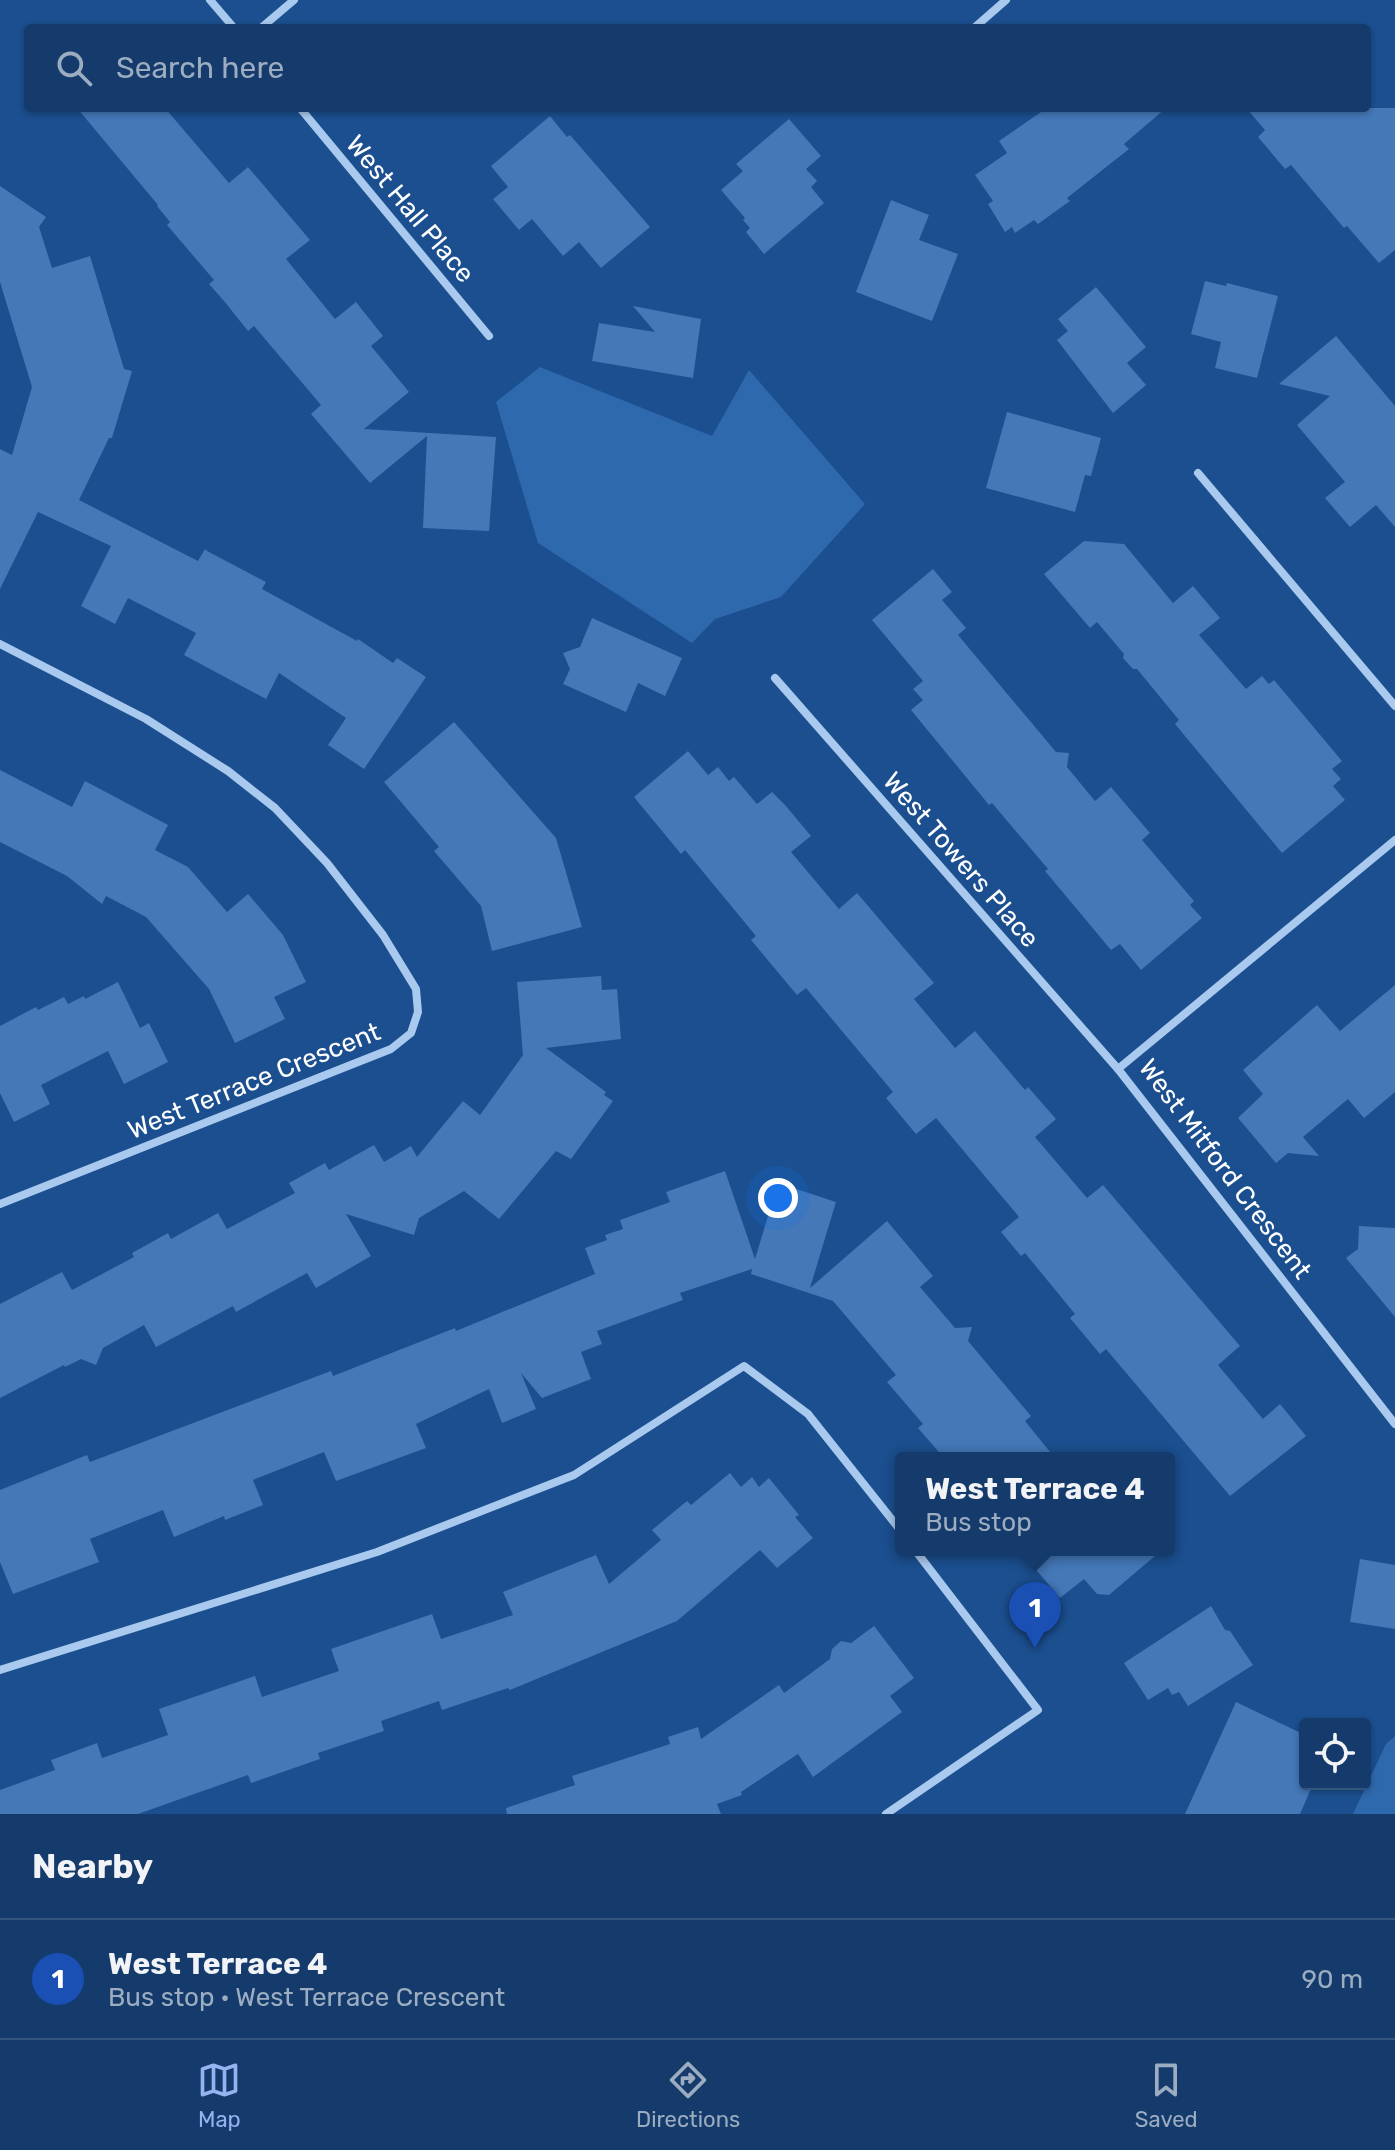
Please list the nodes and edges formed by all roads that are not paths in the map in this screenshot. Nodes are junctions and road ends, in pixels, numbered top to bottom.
1 (210, 0) edge
2 (294, 0) edge
3 (1006, 0) edge
4 (231, 24) edge
5 (266, 24) edge
6 (979, 24) edge
7 (303, 112) edge
8 (489, 336) dead end
9 (1198, 473) dead end
10 (0, 644) edge
11 (775, 678) dead end
12 (1395, 706) edge
13 (1395, 840) edge
14 (1118, 1069) junction
15 (0, 1204) edge
16 (1395, 1424) edge
17 (895, 1523) edge
18 (920, 1556) edge
19 (0, 1670) edge
20 (886, 1814) edge

1 - 4 street
2 - 5 street
3 - 6 street
7 - 8 street, West Hall Place
9 - 12 street
10 - 15 street, West Terrace Crescent
11 - 14 street, West Towers Place
13 - 14 street, West Mitford Crescent
14 - 16 street, West Mitford Crescent
17 - 19 street
18 - 20 street

